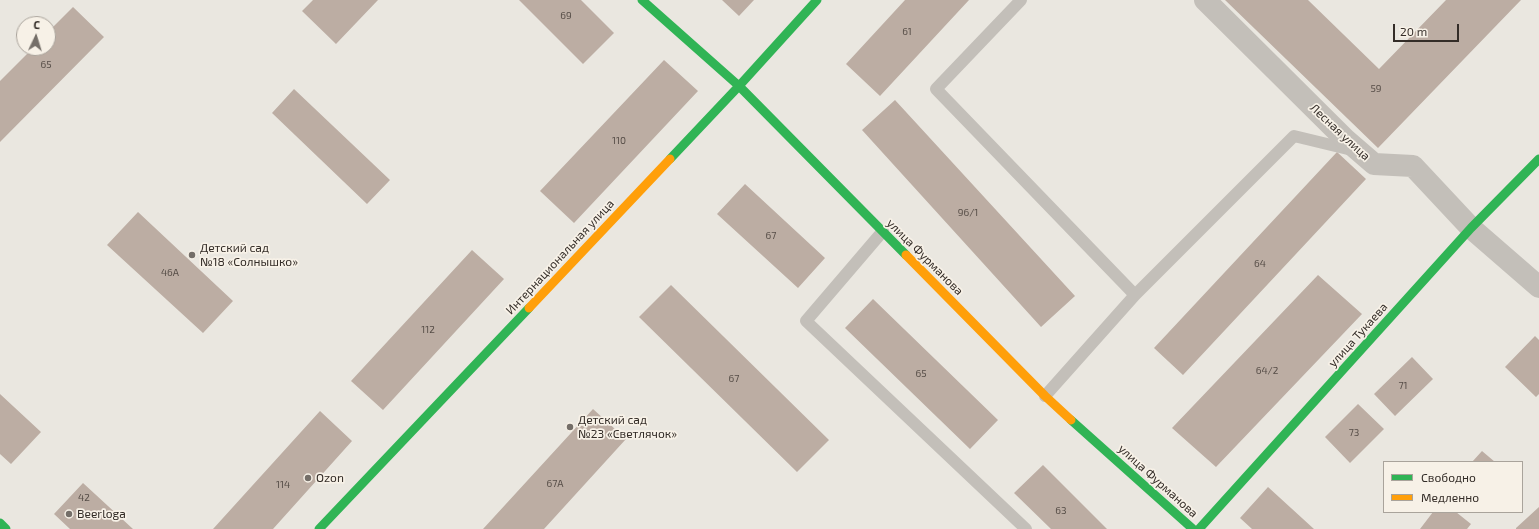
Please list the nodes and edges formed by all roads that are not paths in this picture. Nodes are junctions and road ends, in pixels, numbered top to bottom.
1 (642, 0) edge
2 (817, 0) edge
3 (1021, 0) edge
4 (1204, 0) edge
5 (739, 86) junction
6 (1360, 152) junction
7 (1539, 159) edge
8 (1471, 228) junction
9 (883, 231) junction
10 (1539, 287) edge
11 (1135, 295) junction
12 (1045, 396) junction
13 (0, 523) edge
14 (6, 529) edge
15 (319, 529) edge
16 (1026, 529) edge
17 (1193, 529) edge
18 (1199, 529) edge

1 - 5 street, улица Фурманова
2 - 5 street, Интернациональная улица
3 - 11 lane
4 - 6 street, Лесная улица
5 - 9 street, улица Фурманова
5 - 15 street, Интернациональная улица
6 - 8 street, Лесная улица
6 - 11 lane
7 - 8 street, улица Тукаева
8 - 10 street, Лесная улица
8 - 18 street, улица Тукаева
9 - 12 street, улица Фурманова
9 - 16 lane
11 - 12 lane
12 - 17 street, улица Фурманова
13 - 14 street

